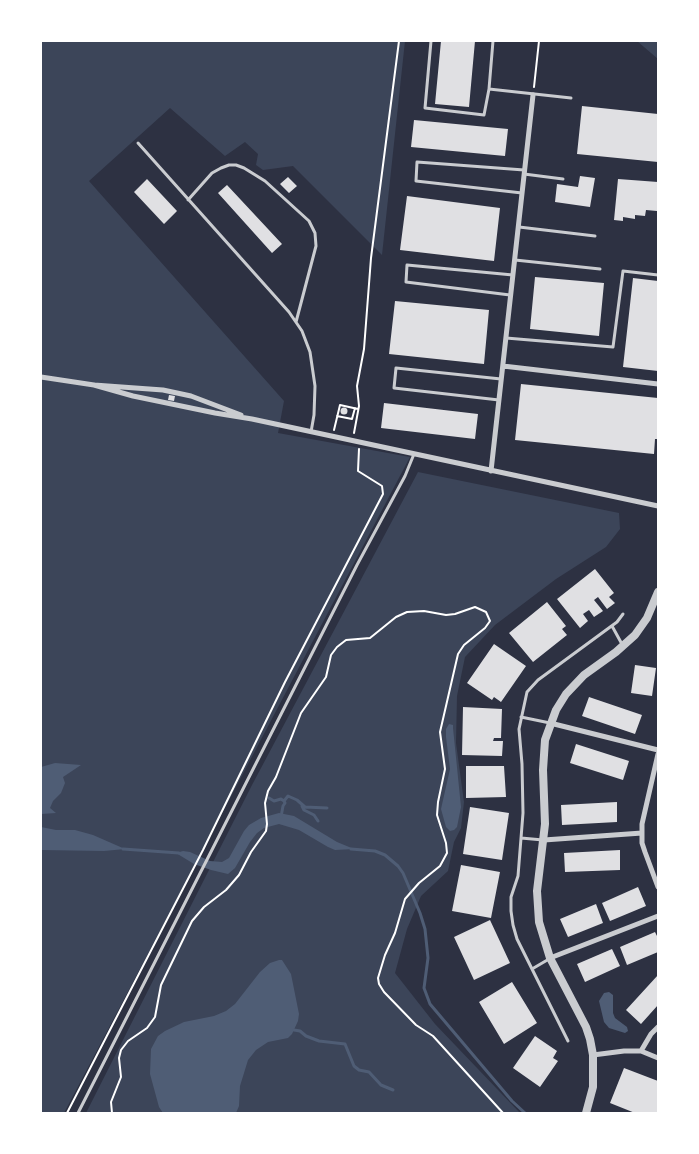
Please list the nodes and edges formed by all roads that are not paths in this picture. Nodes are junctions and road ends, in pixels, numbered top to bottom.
1 (431, 41) edge
2 (493, 41) edge
3 (489, 89) junction
4 (533, 95) junction
5 (570, 98) dead end
6 (138, 143) dead end
7 (525, 172) junction
8 (563, 179) dead end
9 (522, 193) junction
10 (188, 200) junction
11 (519, 227) junction
12 (595, 236) dead end
13 (515, 260) junction
14 (600, 269) dead end
15 (513, 275) junction
16 (658, 275) edge
17 (511, 295) junction
18 (296, 322) junction
19 (506, 338) junction
20 (503, 366) junction
21 (41, 377) edge
22 (502, 379) junction
23 (658, 384) edge
24 (94, 385) junction
25 (499, 400) junction
26 (252, 419) junction
27 (311, 433) junction
28 (414, 454) junction
29 (492, 471) junction
30 (658, 506) edge
31 (658, 592) edge
32 (655, 608) edge
33 (623, 614) dead end
34 (612, 626) junction
35 (623, 646) junction
36 (521, 717) junction
37 (550, 723) junction
38 (658, 750) edge
39 (658, 754) edge
40 (642, 833) junction
41 (521, 838) junction
42 (544, 840) junction
43 (658, 887) edge
44 (658, 916) edge
45 (550, 958) junction
46 (532, 969) junction
47 (658, 1027) edge
48 (568, 1040) dead end
49 (641, 1051) junction
50 (593, 1054) junction
51 (658, 1058) edge
52 (78, 1113) edge
53 (586, 1113) edge

1 - 3 lane
2 - 3 lane
3 - 4 lane
4 - 5 lane
4 - 7 street
6 - 10 lane
7 - 8 lane
7 - 9 street
7 - 9 lane
9 - 11 street
10 - 18 lane
10 - 18 lane
11 - 12 lane
11 - 13 street
13 - 14 lane
13 - 15 street
15 - 17 street
15 - 17 lane
16 - 19 lane
17 - 19 street
18 - 27 lane
19 - 20 street
20 - 22 street
20 - 23 street
21 - 24 street
22 - 25 street
22 - 25 lane
24 - 26 street
24 - 26 street
25 - 29 street
26 - 27 street
27 - 28 street
28 - 29 street
28 - 52 lane
29 - 30 street
31 - 32 street
32 - 35 street
33 - 34 lane
34 - 35 lane
34 - 36 lane
35 - 37 street
36 - 37 lane
36 - 41 lane
37 - 38 street
37 - 42 street
39 - 40 street
40 - 42 street
40 - 43 street
41 - 42 lane
41 - 46 lane
42 - 45 street
44 - 45 street
45 - 46 lane
45 - 50 street
46 - 48 lane
47 - 49 street
49 - 50 street
49 - 51 street
50 - 53 street

